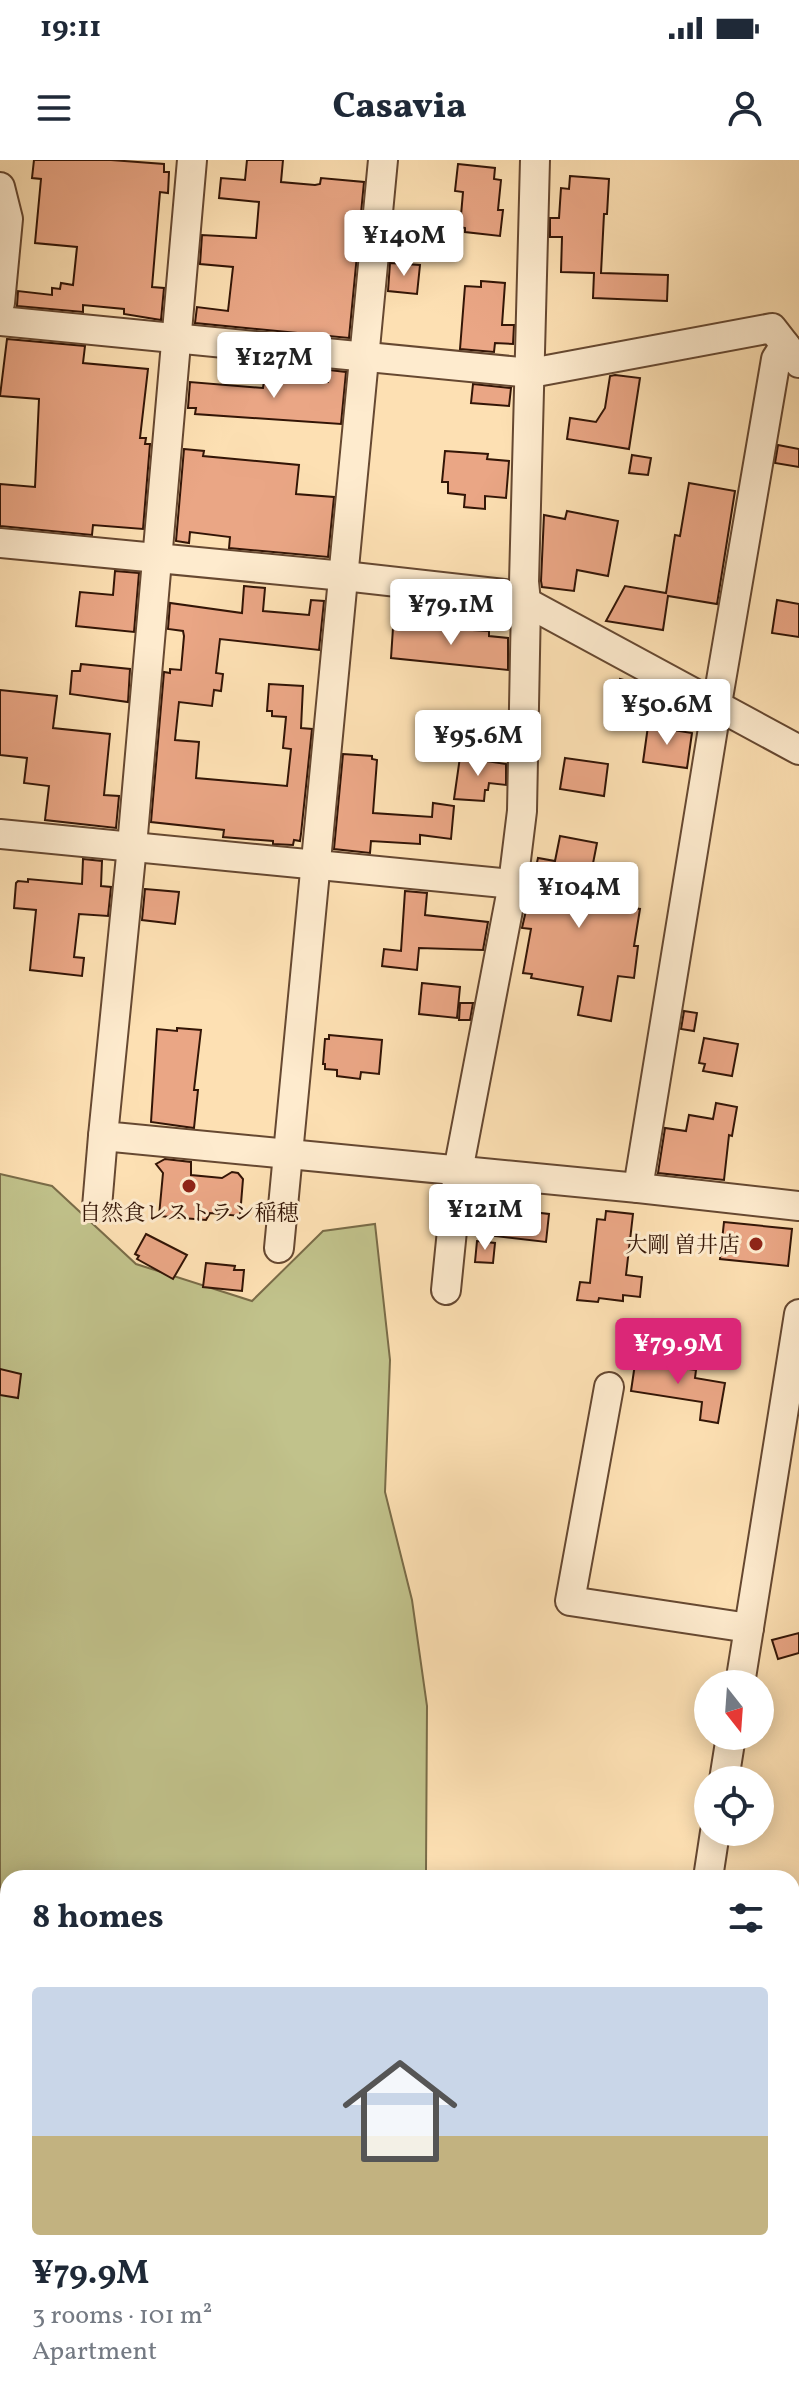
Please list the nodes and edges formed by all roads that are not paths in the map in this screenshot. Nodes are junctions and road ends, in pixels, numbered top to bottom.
1 (192, 160) edge
2 (383, 160) edge
3 (535, 160) edge
4 (0, 187) edge
5 (0, 303) edge
6 (0, 321) edge
7 (177, 338) junction
8 (792, 354) edge
9 (363, 356) junction
10 (531, 373) junction
11 (0, 543) edge
12 (158, 558) junction
13 (344, 576) junction
14 (526, 602) junction
15 (717, 704) junction
16 (799, 750) edge
17 (0, 834) edge
18 (132, 846) junction
19 (316, 865) junction
20 (513, 884) junction
21 (103, 1136) junction
22 (287, 1154) junction
23 (458, 1171) junction
24 (638, 1188) junction
25 (799, 1206) edge
26 (97, 1207) dead end
27 (279, 1248) dead end
28 (446, 1290) dead end
29 (799, 1314) edge
30 (609, 1387) dead end
31 (749, 1628) junction
32 (742, 1670) edge
33 (713, 1846) edge
34 (709, 1870) edge

1 - 7 street
2 - 9 street
3 - 10 street
4 - 5 street
6 - 7 street
7 - 9 street
7 - 12 street
8 - 10 street
8 - 15 street
9 - 10 street
9 - 13 street
10 - 14 street
11 - 12 street
12 - 13 street
12 - 18 street
13 - 14 street
13 - 19 street
14 - 15 street
14 - 20 street
15 - 16 street
15 - 24 street
17 - 18 street
18 - 19 street
18 - 21 street
19 - 20 street
19 - 22 street
20 - 23 street
21 - 22 street
21 - 26 street
22 - 23 street
22 - 27 street
23 - 24 street
23 - 28 street
24 - 25 street
29 - 31 street
30 - 31 street
31 - 32 street
33 - 34 street

